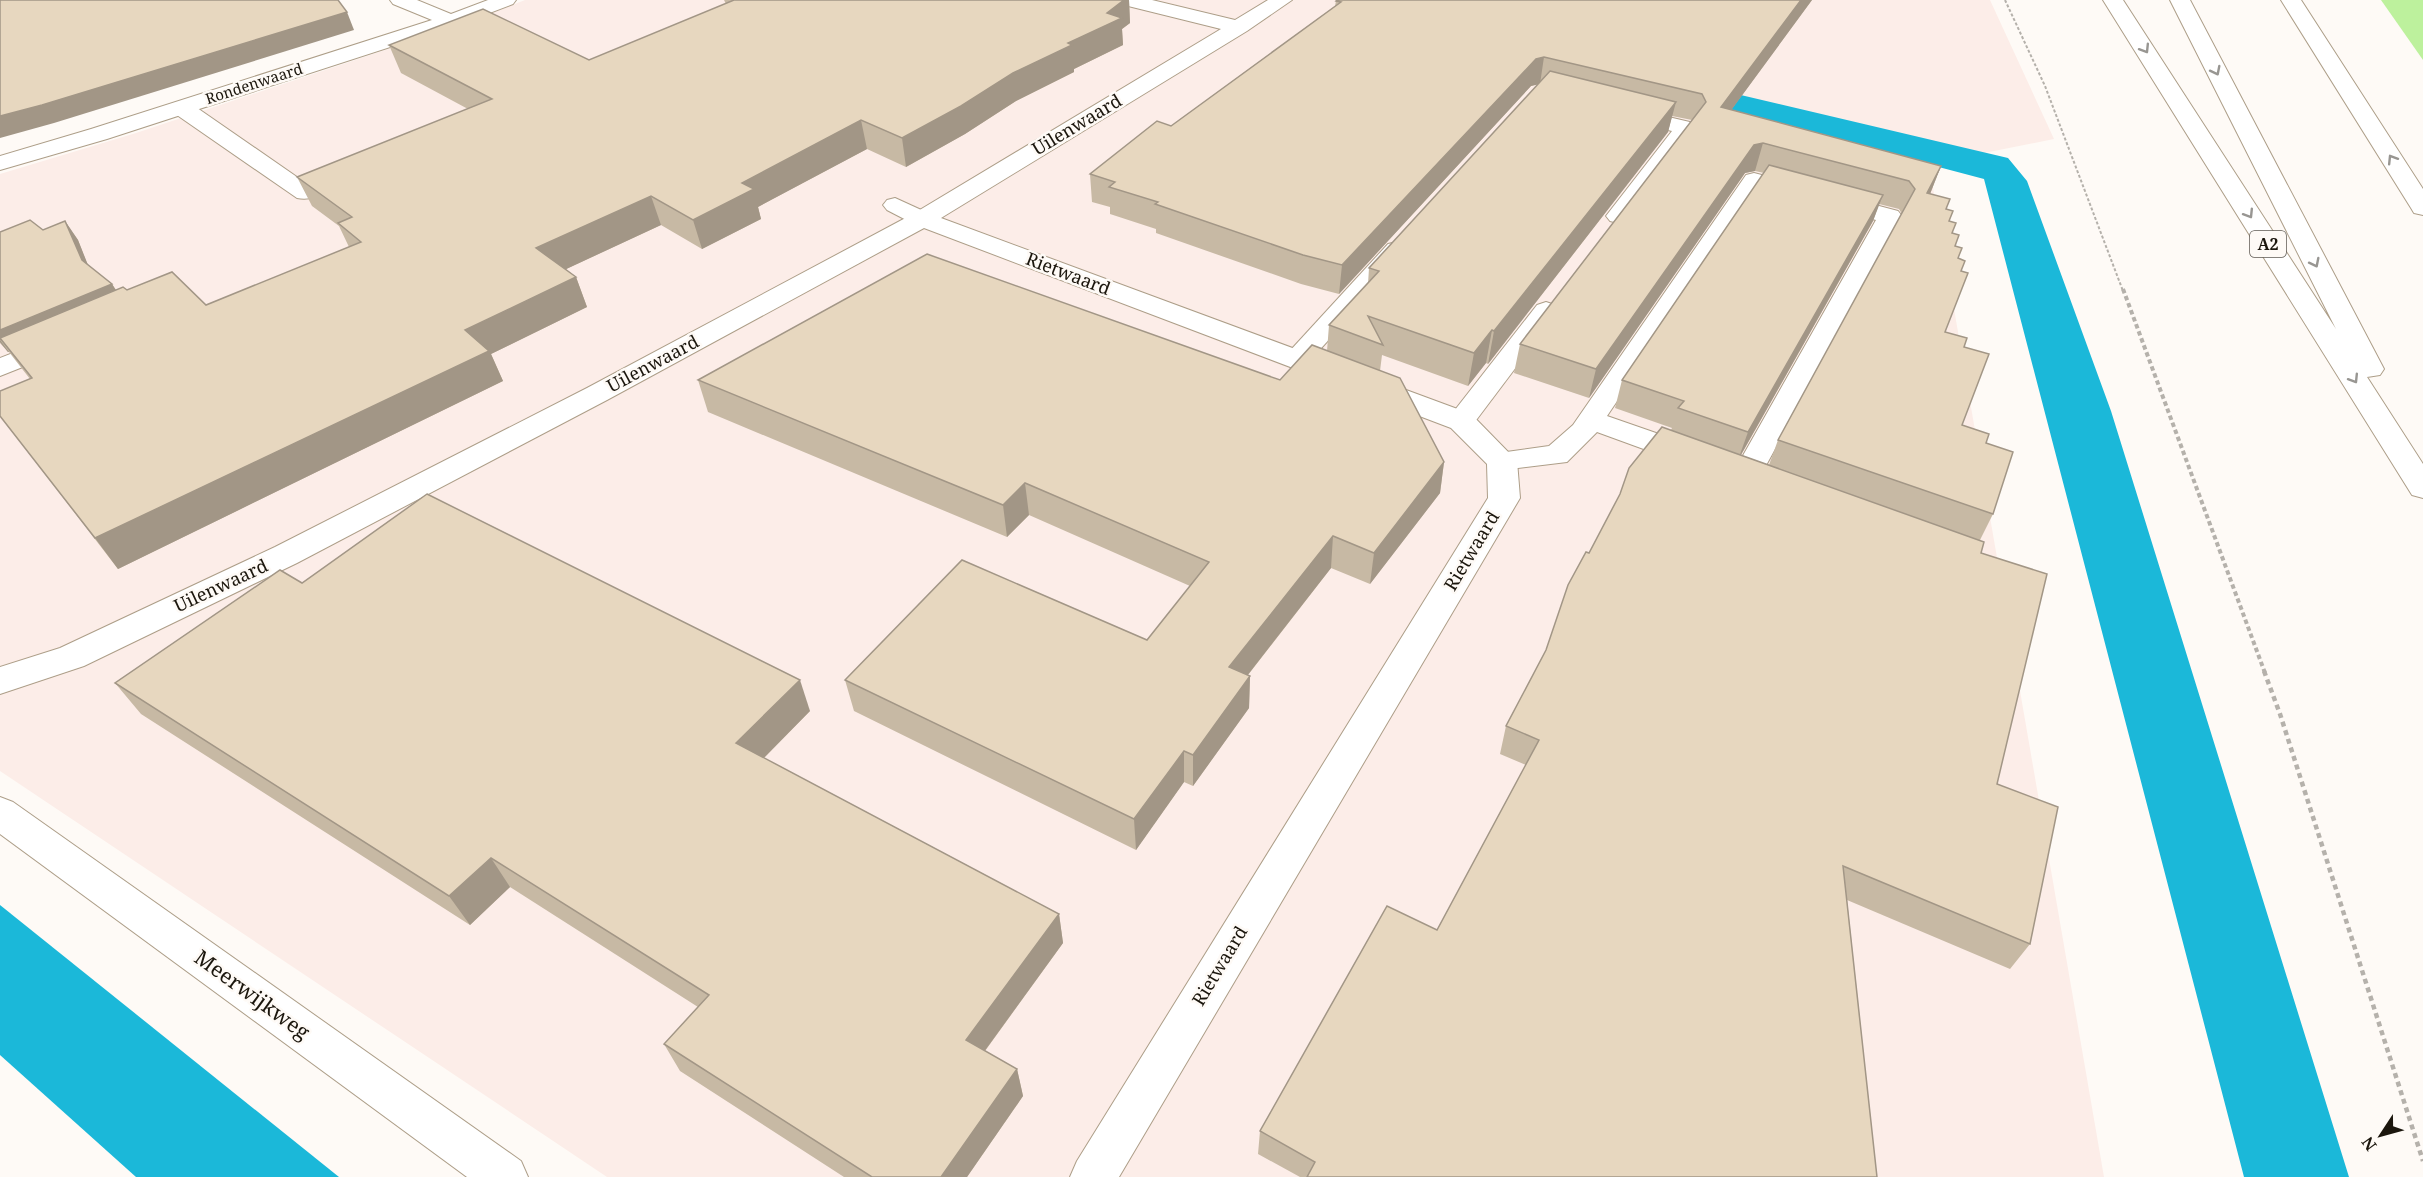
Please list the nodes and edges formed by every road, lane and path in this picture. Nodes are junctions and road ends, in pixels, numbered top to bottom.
1 (400, 0) edge
2 (506, 0) edge
3 (1127, 0) edge
4 (1282, 0) edge
5 (2005, 0) edge
6 (2113, 0) edge
7 (2180, 0) edge
8 (2291, 0) edge
9 (451, 21) junction
10 (1240, 27) junction
11 (182, 108) junction
12 (1607, 109) edge
13 (0, 163) edge
14 (368, 168) edge
15 (2423, 208) edge
16 (909, 212) junction
17 (1608, 230) edge
18 (1413, 232) edge
19 (1559, 294) edge
20 (75, 335) edge
21 (1297, 359) junction
22 (0, 368) edge
23 (1591, 420) junction
24 (1461, 421) junction
25 (1502, 461) junction
26 (2423, 471) edge
27 (2423, 488) edge
28 (0, 681) edge
29 (0, 813) edge
30 (2423, 1161) edge
31 (505, 1177) edge
32 (1093, 1177) edge

1 - 9 main road
2 - 9 main road, Rondenwaard
3 - 10 main road
4 - 10 main road, Uilenwaard
5 - 30 path
6 -> 27 main road, A2
7 -> 26 main road, A2
15 -> 8 main road
9 - 11 main road, Rondenwaard
10 - 16 main road, Uilenwaard
11 - 13 main road, Rondenwaard
11 - 14 lane
12 - 17 lane
16 - 21 main road, Rietwaard
16 - 28 main road, Uilenwaard
18 - 21 lane
19 - 24 lane
20 - 22 lane
21 - 24 main road, Rietwaard
23 - 23 lane
23 - 25 lane
24 - 25 main road, Rietwaard
25 - 32 main road, Rietwaard
29 - 31 main road, Meerwijkweg

